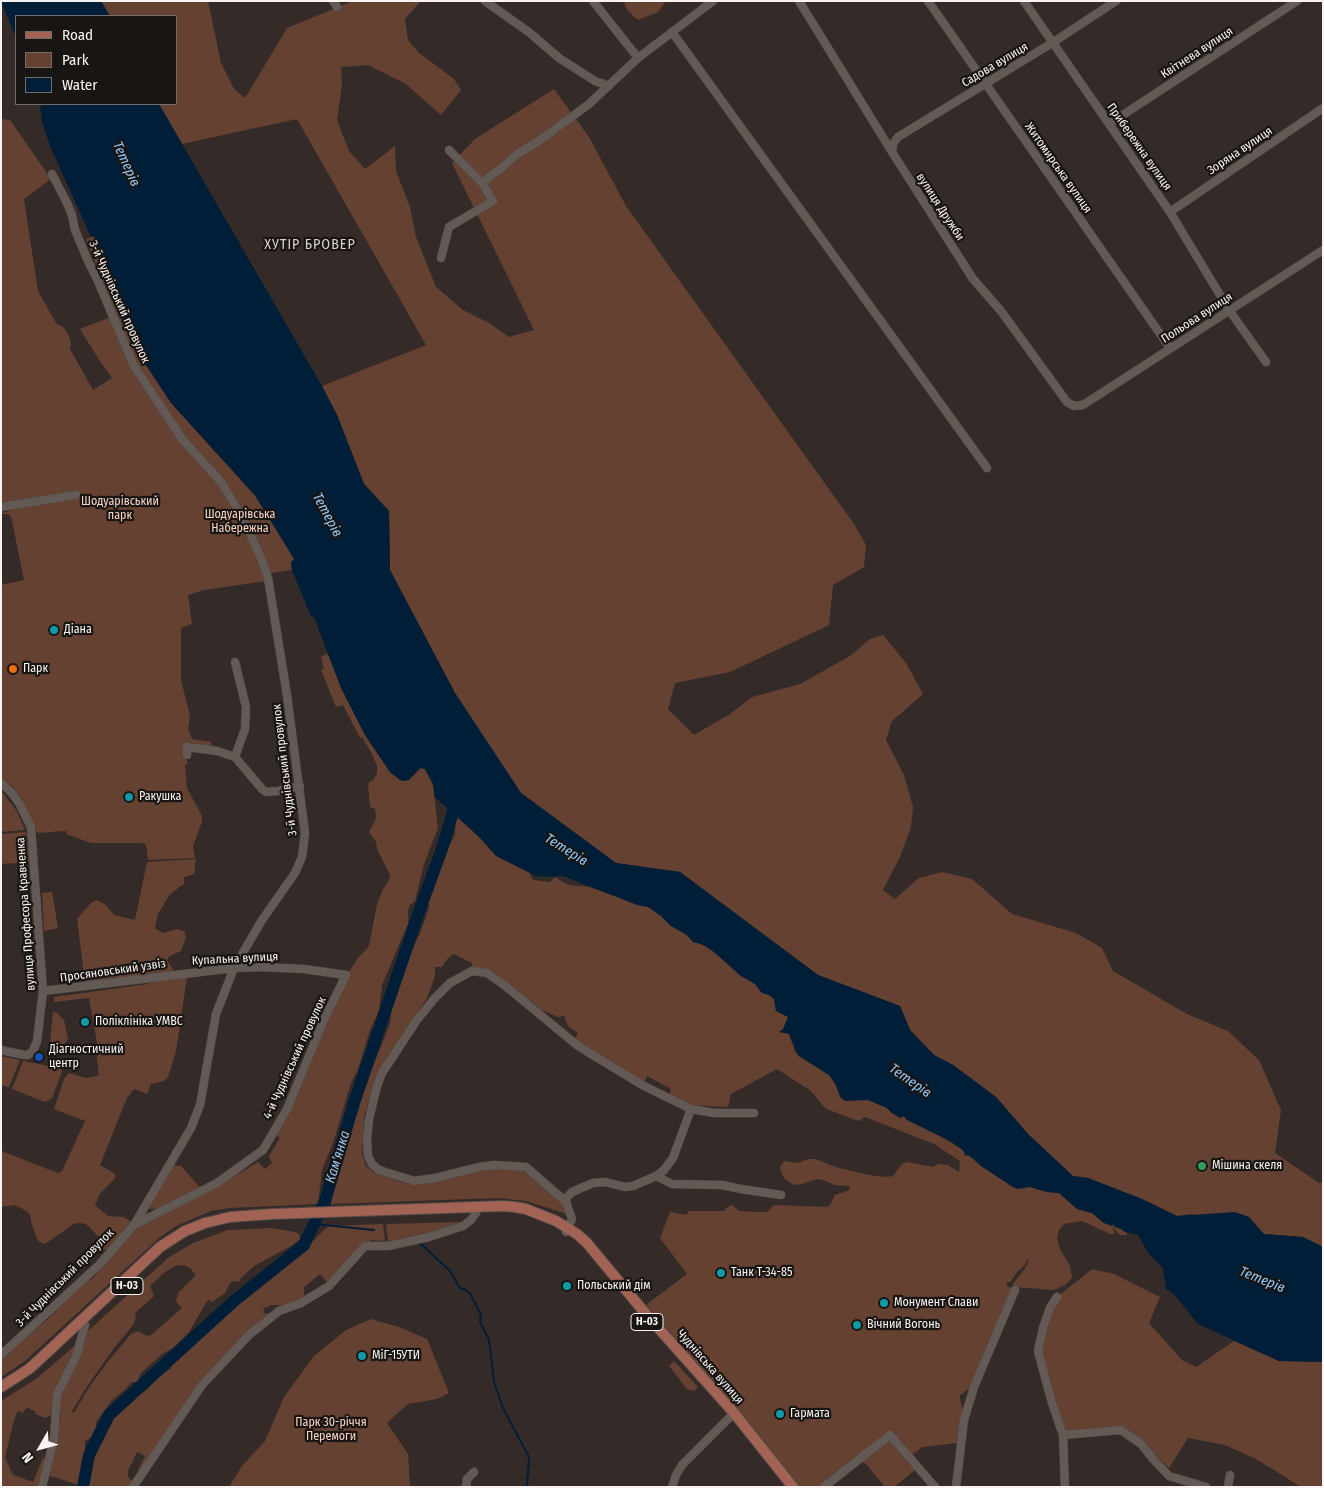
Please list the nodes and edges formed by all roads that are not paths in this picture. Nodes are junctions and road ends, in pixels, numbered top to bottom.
1 (485, 1) edge
2 (593, 1) edge
3 (714, 1) edge
4 (799, 1) edge
5 (928, 1) edge
6 (1024, 1) edge
7 (1116, 1) edge
8 (1297, 1) edge
9 (672, 32) junction
10 (1052, 43) junction
11 (638, 58) junction
12 (985, 83) junction
13 (609, 86) junction
14 (1323, 108) edge
15 (1109, 124) junction
16 (449, 150) dead end
17 (892, 152) junction
18 (52, 174) dead end
19 (483, 184) junction
20 (1170, 212) junction
21 (1323, 250) edge
22 (441, 258) dead end
23 (1229, 310) junction
24 (1170, 348) junction
25 (1266, 362) dead end
26 (1083, 405) joint
27 (987, 468) dead end
28 (76, 495) dead end
29 (1, 507) edge
30 (236, 662) dead end
31 (187, 755) dead end
32 (235, 757) junction
33 (1, 784) edge
34 (300, 786) junction
35 (234, 968) junction
36 (186, 973) joint
37 (346, 975) joint
38 (44, 991) junction
39 (1, 1050) edge
40 (692, 1109) junction
41 (754, 1113) dead end
42 (656, 1176) junction
43 (781, 1195) dead end
44 (566, 1202) junction
45 (476, 1212) junction
46 (357, 1214) junction
47 (272, 1217) junction
48 (134, 1226) junction
49 (567, 1230) junction
50 (1015, 1290) dead end
51 (1057, 1297) dead end
52 (85, 1325) junction
53 (1, 1355) edge
54 (1, 1387) edge
55 (1, 1393) edge
56 (732, 1415) junction
57 (1063, 1435) junction
58 (474, 1472) dead end
59 (1230, 1475) dead end
60 (42, 1487) edge
61 (133, 1487) edge
62 (466, 1487) edge
63 (672, 1487) edge
64 (786, 1487) edge
65 (792, 1487) edge
66 (824, 1487) edge
67 (935, 1487) edge
68 (956, 1487) edge
69 (1065, 1487) edge
70 (1206, 1487) edge
71 (1228, 1487) edge

1 - 13 street
2 - 11 street
3 - 9 street
4 - 17 street, вулиця Дружби
5 - 12 street, Житомирська вулиця
6 - 10 street, Прибережна вулиця
7 - 10 street, Садова вулиця
8 - 15 street, Квітнева вулиця
9 - 11 street
9 - 27 street
10 - 12 street, Садова вулиця
10 - 15 street, Прибережна вулиця
11 - 13 street
12 - 17 street, Садова вулиця
12 - 24 street, Житомирська вулиця
13 - 19 street
14 - 20 street, Зоряна вулиця
15 - 20 street, Прибережна вулиця
16 - 19 street
17 - 26 street, вулиця Дружби
18 - 34 street, 3-й Чуднівський провулок
19 - 22 street
20 - 23 street, Прибережна вулиця
21 - 23 street, Польова вулиця
23 - 24 street, Польова вулиця
23 - 25 street, Прибережна вулиця
24 - 26 street, Польова вулиця
28 - 29 street
30 - 32 street
31 - 32 street
32 - 34 street
33 - 38 street, вулиця Професора Кравченка
34 - 35 street, 3-й Чуднівський провулок
35 - 36 street, Купальна вулиця
35 - 37 street, Купальна вулиця
35 - 48 street, 3-й Чуднівський провулок
36 - 38 street, Просяновський узвіз
37 - 48 street, 4-й Чуднівський провулок
38 - 39 street, вулиця Професора Кравченка
40 - 41 street
40 - 42 street
40 - 44 street
42 - 43 street
42 - 44 street
44 - 49 street
45 - 46 main road, Чуднівська вулиця / Н-03
45 - 49 main road, Чуднівська вулиця / Н-03
45 - 61 street
46 - 47 main road, Н-03
46 - 49 main road, Чуднівська вулиця / Н-03
47 - 52 main road, Н-03
47 - 54 main road, Н-03
48 - 53 street, 3-й Чуднівський провулок
49 - 56 main road, Чуднівська вулиця / Н-03
50 - 68 street
51 - 57 street
52 - 55 main road, Н-03
52 - 60 street
56 - 63 street
56 - 64 main road, Чуднівська вулиця / Н-03
56 - 65 main road, Чуднівська вулиця / Н-03
57 - 69 street
57 - 70 street
58 - 62 street
59 - 71 street
66 - 67 street

